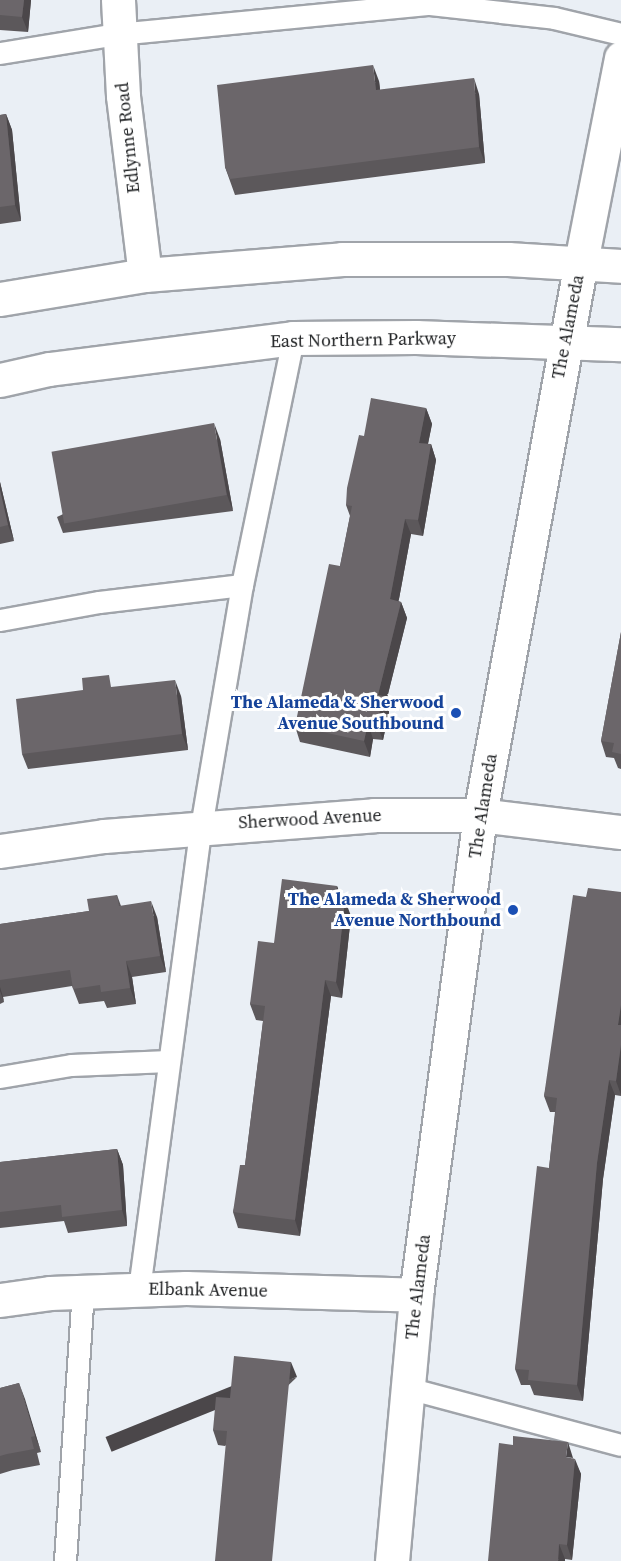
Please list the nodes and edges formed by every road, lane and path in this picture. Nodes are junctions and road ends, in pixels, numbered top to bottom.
1 (118, 0) edge
2 (361, 4) edge
3 (117, 34) junction
4 (621, 34) edge
5 (0, 53) edge
6 (621, 58) edge
7 (581, 262) junction
8 (621, 266) edge
9 (145, 275) junction
10 (0, 299) edge
11 (293, 338) junction
12 (565, 342) junction
13 (621, 344) edge
14 (0, 380) edge
15 (242, 585) junction
16 (0, 620) edge
17 (480, 815) junction
18 (201, 827) junction
19 (621, 832) edge
20 (0, 851) edge
21 (169, 1061) junction
22 (0, 1077) edge
23 (139, 1289) junction
24 (83, 1291) junction
25 (416, 1295) junction
26 (0, 1300) edge
27 (408, 1388) junction
28 (621, 1445) edge
29 (64, 1561) edge
30 (392, 1561) edge

1 - 3 main road, Edlynne Road
2 - 3 lane
2 - 4 lane
3 - 5 lane
3 - 9 main road, Edlynne Road
6 - 7 main road, The Alameda
7 - 8 main road
7 - 9 main road
7 - 12 main road, The Alameda
9 - 10 main road
11 - 12 main road, East Northern Parkway
11 - 14 main road, East Northern Parkway
11 - 15 lane
12 - 13 main road, East Northern Parkway
12 - 17 main road, The Alameda
15 - 16 lane
15 - 18 lane
17 - 18 main road, Sherwood Avenue
17 - 19 main road, Sherwood Avenue
17 - 25 main road, The Alameda
18 - 20 main road, Sherwood Avenue
18 - 21 lane
21 - 22 lane
21 - 23 lane
23 - 24 main road, Elbank Avenue
23 - 25 main road, Elbank Avenue
24 - 26 main road, Elbank Avenue
24 - 29 lane
25 - 27 main road, The Alameda
27 - 28 lane
27 - 30 main road, The Alameda

